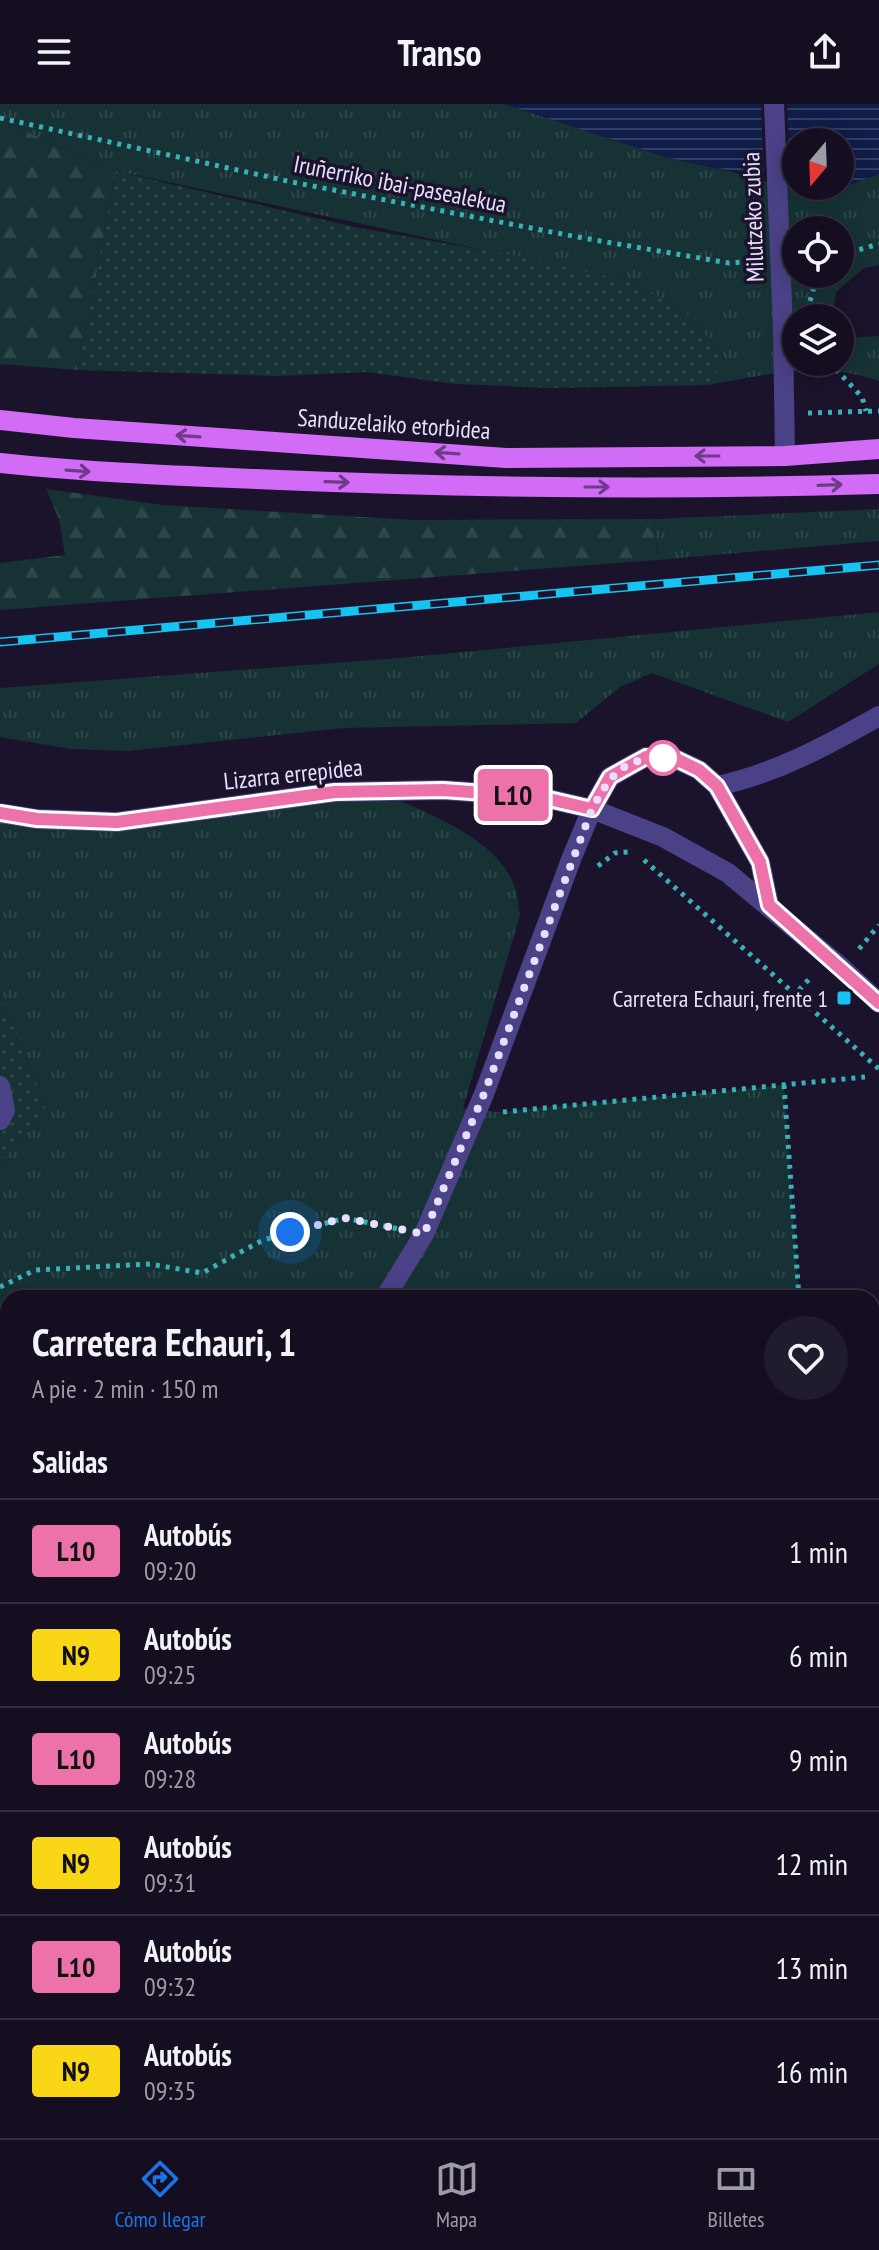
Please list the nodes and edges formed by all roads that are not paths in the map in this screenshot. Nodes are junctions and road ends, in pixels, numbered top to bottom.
1 (774, 104) edge
2 (4, 421) edge
3 (879, 449) edge
4 (785, 456) junction
5 (0, 463) edge
6 (879, 484) edge
7 (879, 716) edge
8 (717, 786) junction
9 (592, 809) junction
10 (0, 813) edge
11 (769, 905) junction
12 (879, 1003) edge
13 (0, 1086) edge
14 (0, 1120) edge
15 (390, 1290) edge

1 - 4 street, Milutzeko zubia, bridge
4 -> 2 main road, Sanduzelaiko etorbidea
3 - 4 main road, Sanduzelaiko etorbidea
5 -> 6 main road
7 - 8 street
8 - 9 street
8 - 11 street
9 - 10 street, Lizarra errepidea
9 - 11 street, Lizarra errepidea
9 - 15 street
11 - 12 street, Lizarra errepidea
13 - 14 street

